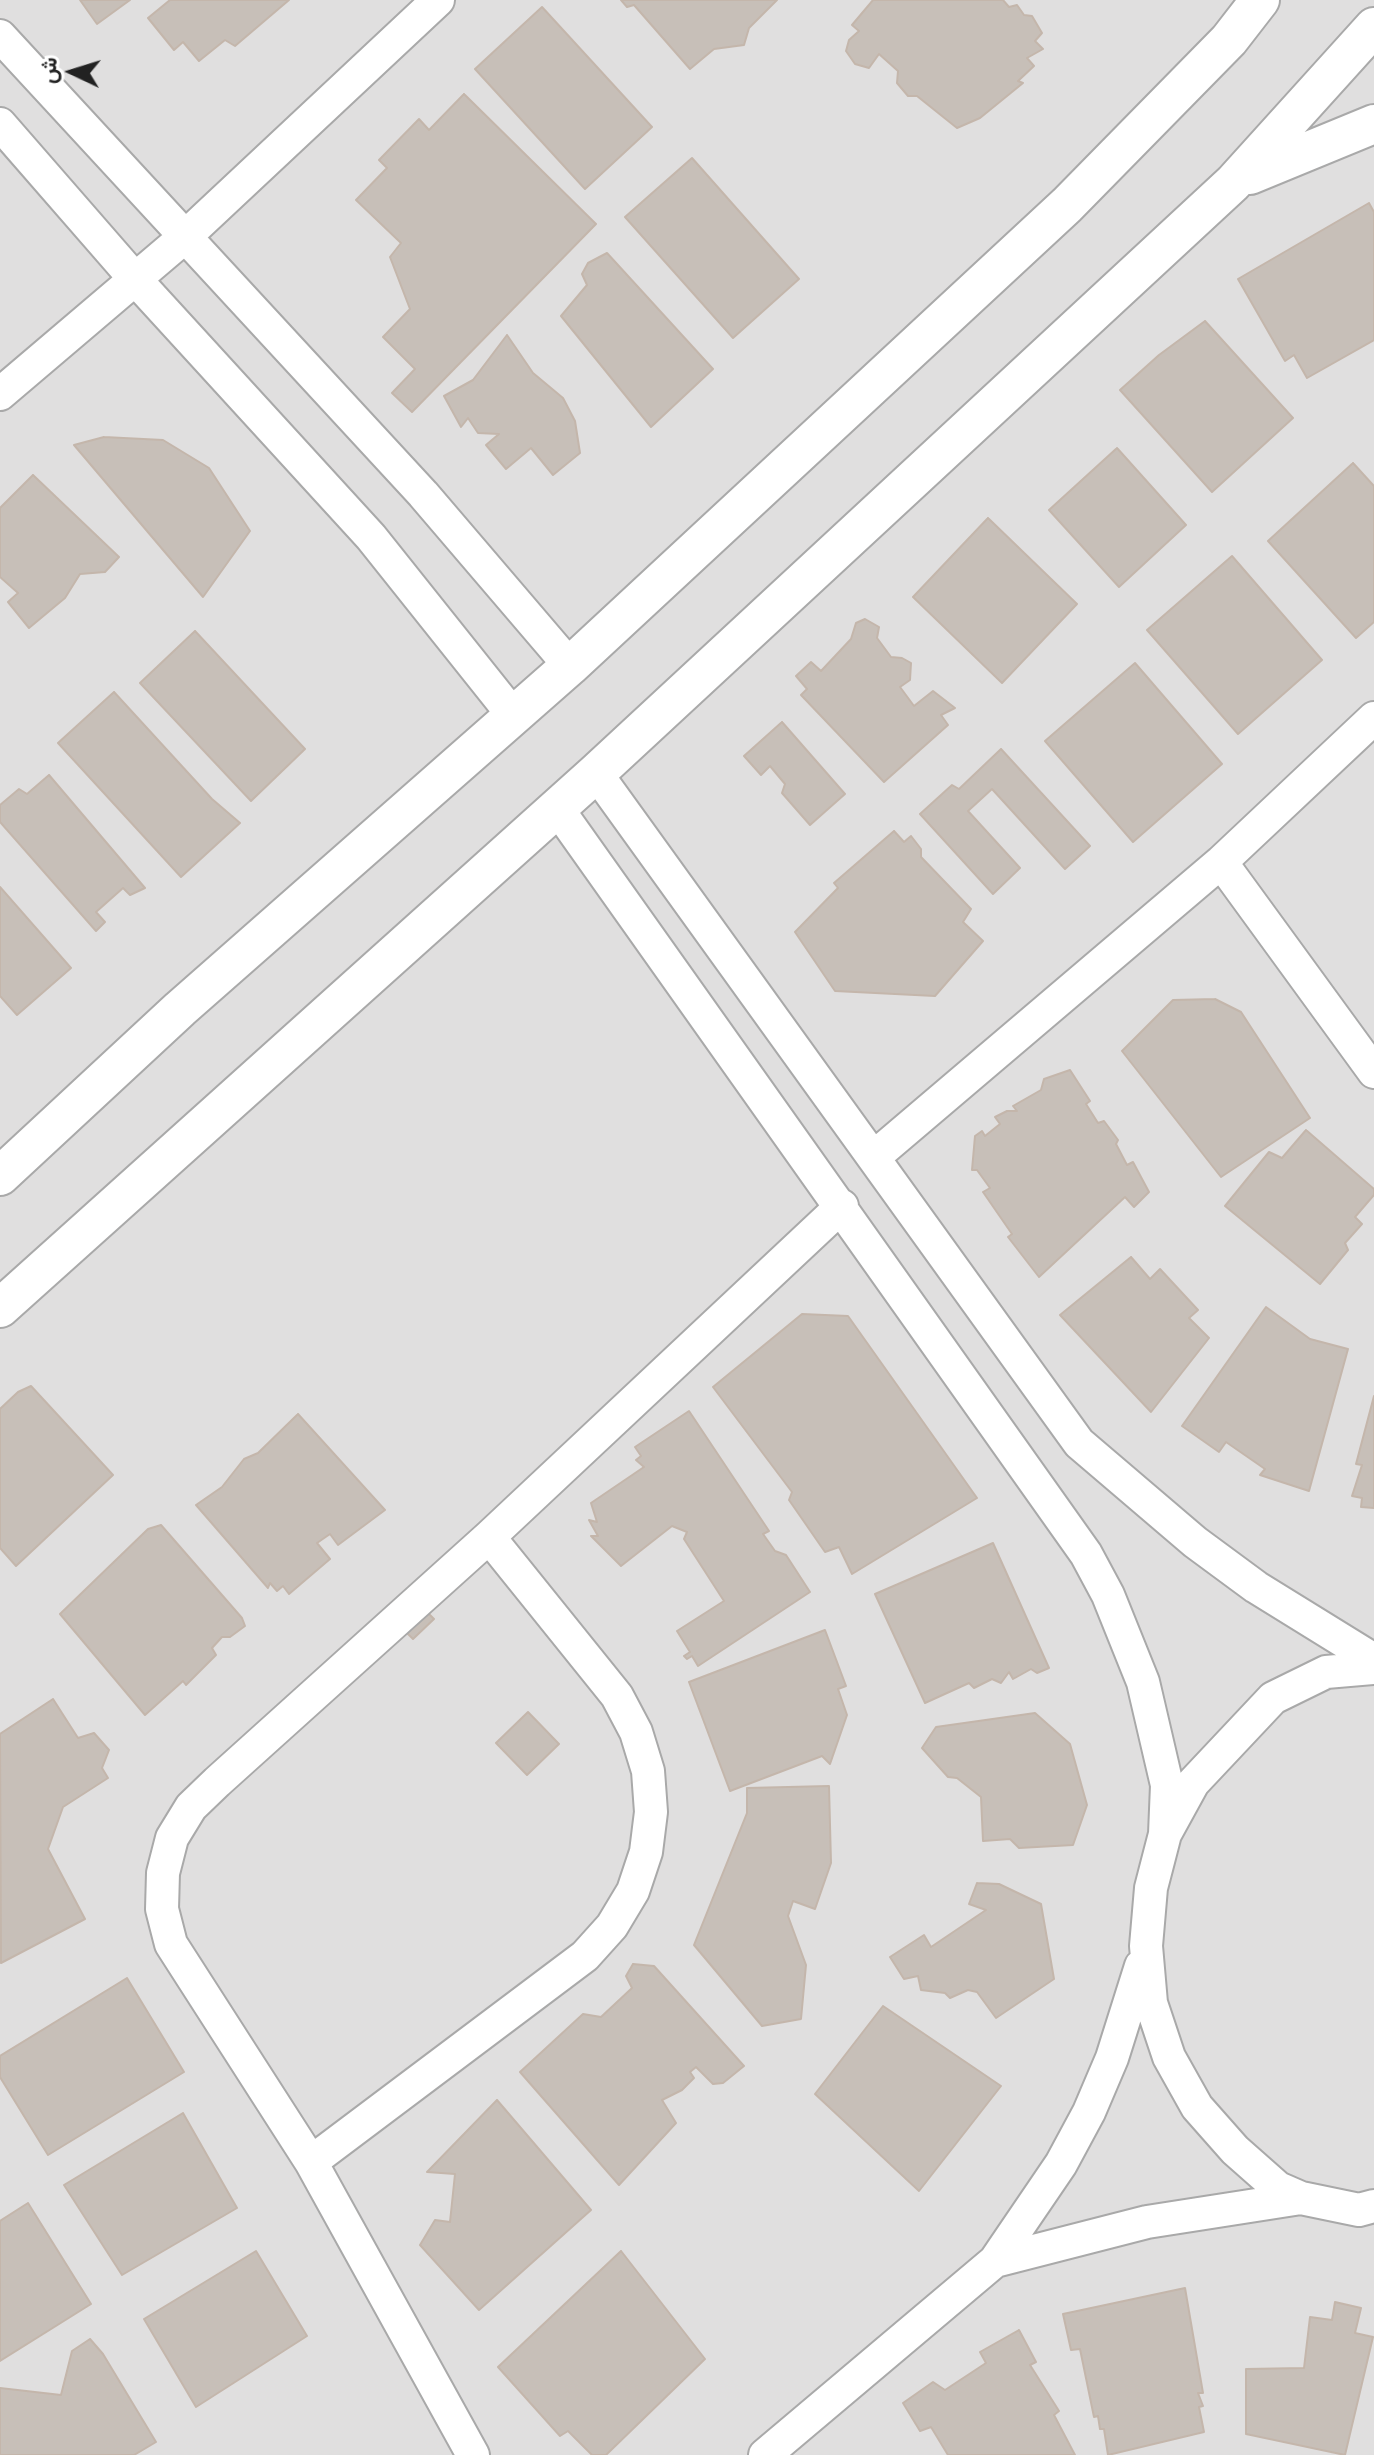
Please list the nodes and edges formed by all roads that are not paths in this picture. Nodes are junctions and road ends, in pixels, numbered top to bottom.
1 (438, 0) edge
2 (1260, 0) edge
3 (1374, 27) edge
4 (0, 36) edge
5 (0, 124) edge
6 (1374, 124) edge
7 (1233, 183) junction
8 (187, 235) junction
9 (135, 279) junction
10 (0, 394) edge
11 (570, 666) junction
12 (513, 715) junction
13 (1374, 718) edge
14 (596, 773) junction
15 (557, 808) junction
16 (1221, 862) junction
17 (1374, 1072) edge
18 (874, 1157) junction
19 (0, 1176) edge
20 (842, 1206) junction
21 (0, 1308) edge
22 (489, 1537) junction
23 (1374, 1660) edge
24 (1374, 1668) edge
25 (1165, 1834) junction
26 (1146, 1946) junction
27 (311, 2162) junction
28 (1301, 2198) junction
29 (1369, 2210) edge
30 (995, 2261) junction
31 (473, 2455) edge
32 (765, 2455) edge

1 - 8 street
2 - 11 street
3 - 7 street
4 - 8 street
5 - 9 street
6 - 7 street
7 - 14 street
8 - 9 street
8 - 11 street
9 - 10 street
9 - 12 street
11 - 12 street
12 - 19 street
13 - 16 street
14 - 15 street
14 - 18 street
15 - 20 street
15 - 21 street
16 - 17 street
16 - 18 street
18 - 23 street
20 - 22 street
20 - 25 street
22 - 27 street
22 - 27 street
24 - 25 street
25 - 26 street
26 - 28 street
26 - 30 street
27 - 31 street
28 - 29 street
28 - 30 street
30 - 32 street

